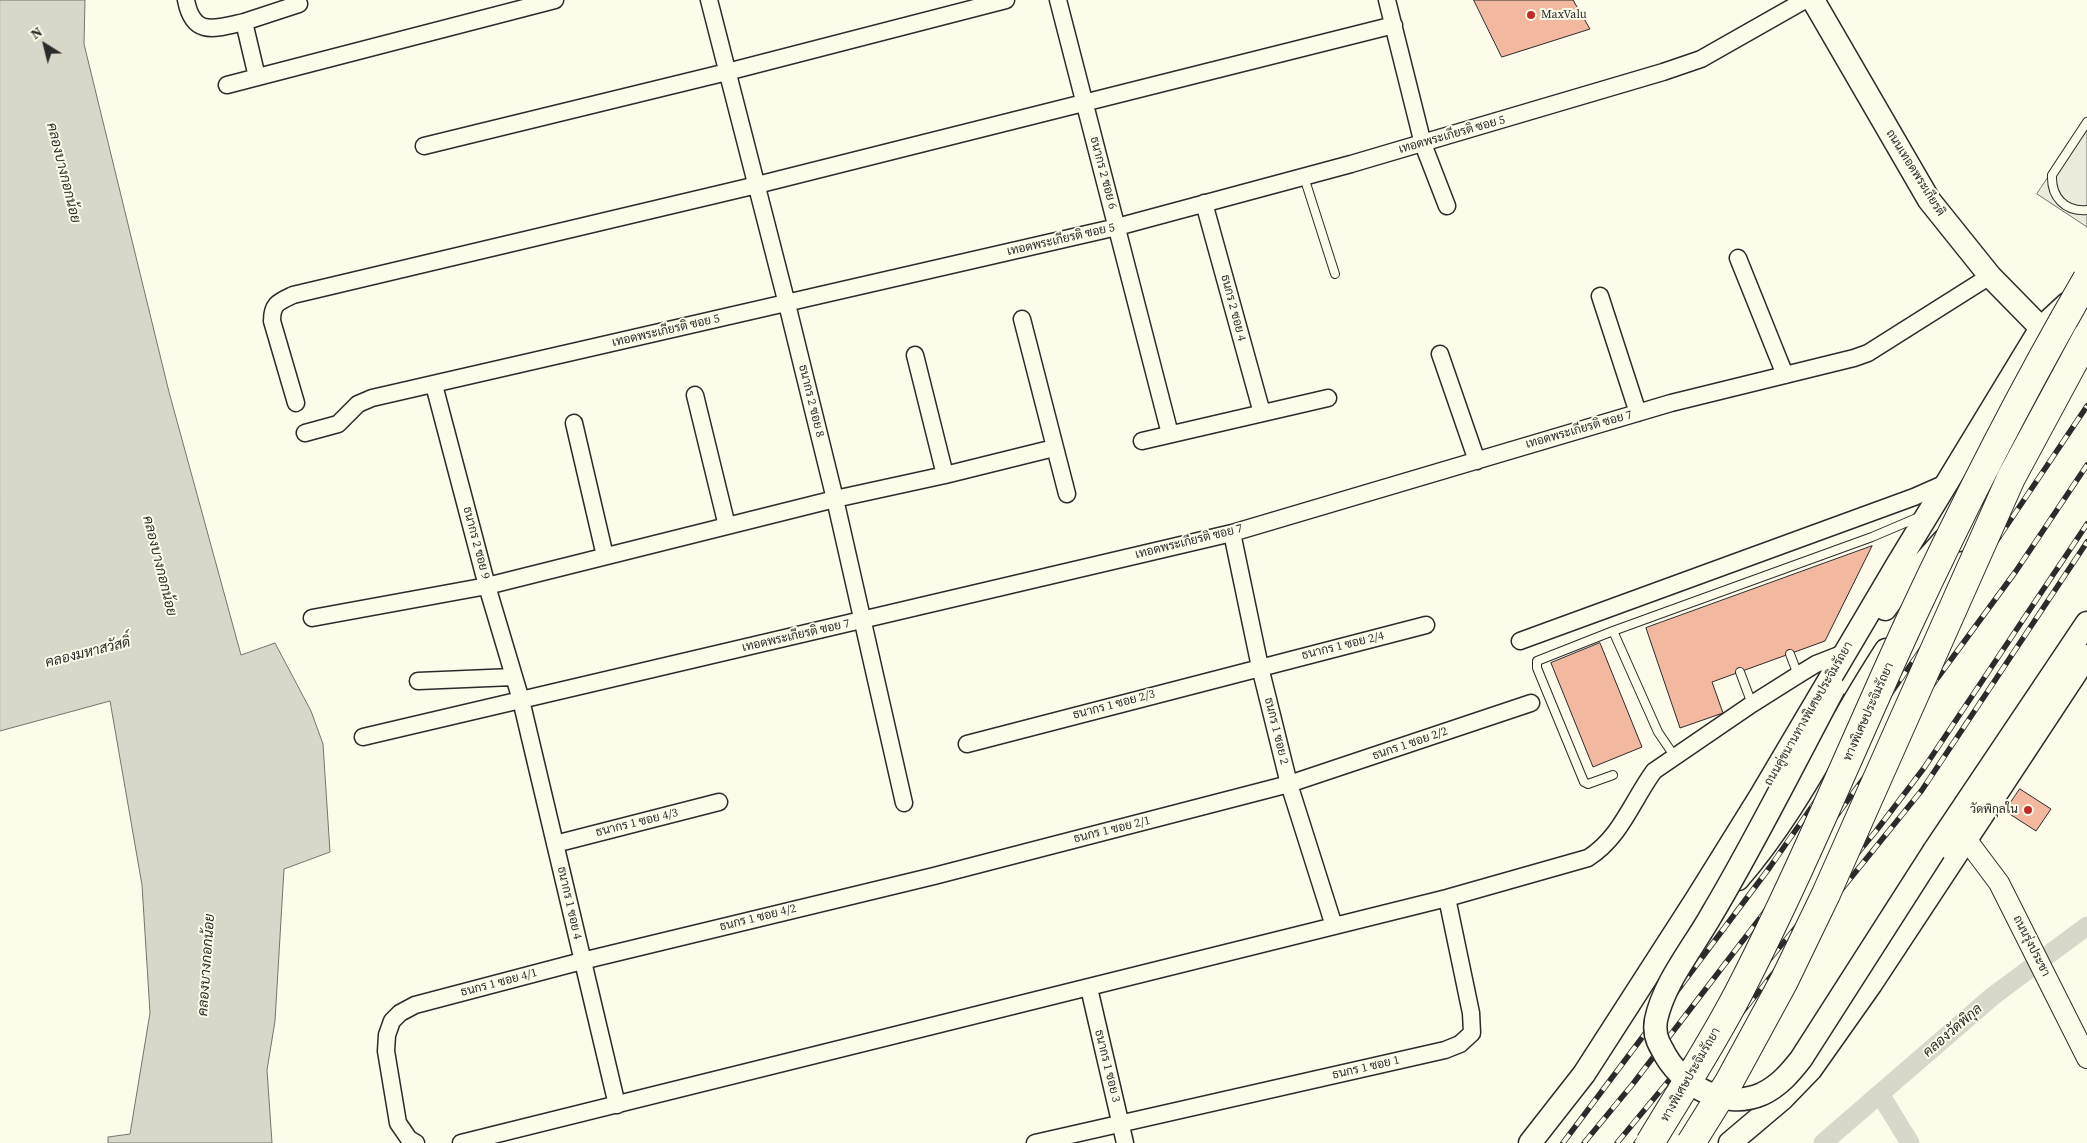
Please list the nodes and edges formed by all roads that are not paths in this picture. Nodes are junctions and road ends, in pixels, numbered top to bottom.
1 (186, 0) edge
2 (555, 0) edge
3 (709, 0) edge
4 (1006, 0) edge
5 (1058, 0) edge
6 (1387, 0) edge
7 (1814, 1) edge
8 (299, 4) dead end
9 (244, 22) junction
10 (1394, 25) junction
11 (727, 72) junction
12 (257, 77) junction
13 (227, 85) dead end
14 (1084, 102) junction
15 (2087, 122) edge
16 (1423, 144) junction
17 (424, 146) dead end
18 (1304, 177) junction
19 (757, 185) junction
20 (1204, 203) junction
21 (1447, 206) dead end
22 (2087, 210) edge
23 (1117, 226) junction
24 (1738, 258) dead end
25 (1335, 274) dead end
26 (1990, 276) junction
27 (2087, 279) edge
28 (2087, 287) edge
29 (1600, 296) dead end
30 (787, 304) junction
31 (1022, 319) dead end
32 (2087, 326) edge
33 (2041, 328) junction
34 (2087, 337) edge
35 (1440, 354) dead end
36 (915, 355) dead end
37 (1785, 375) junction
38 (434, 385) junction
39 (695, 395) dead end
40 (1328, 398) dead end
41 (296, 403) dead end
42 (1262, 412) junction
43 (1638, 413) junction
44 (574, 424) dead end
45 (305, 433) dead end
46 (1170, 434) junction
47 (1142, 441) dead end
48 (1054, 448) junction
49 (1476, 461) junction
50 (945, 475) junction
51 (1948, 482) junction
52 (1068, 494) dead end
53 (835, 498) junction
54 (1987, 498) junction
55 (1929, 514) junction
56 (727, 526) junction
57 (1232, 533) junction
58 (605, 556) junction
59 (1897, 564) junction
60 (487, 586) junction
61 (312, 618) dead end
62 (862, 621) junction
63 (2087, 624) edge
64 (1426, 625) dead end
65 (1613, 631) junction
66 (1520, 641) dead end
67 (1844, 653) junction
68 (1790, 654) dead end
69 (2087, 656) edge
70 (1260, 667) junction
71 (1740, 672) dead end
72 (1798, 675) junction
73 (513, 677) junction
74 (418, 681) dead end
75 (1834, 688) junction
76 (521, 700) junction
77 (1531, 703) dead end
78 (1752, 704) junction
79 (364, 737) dead end
80 (967, 744) dead end
81 (1675, 756) junction
82 (1613, 775) dead end
83 (1289, 784) junction
84 (719, 802) dead end
85 (904, 804) dead end
86 (1966, 839) junction
87 (555, 844) junction
88 (934, 876) joint
89 (1446, 898) junction
90 (1334, 926) junction
91 (582, 961) junction
92 (1648, 974) junction
93 (1089, 988) junction
94 (2087, 1058) edge
95 (617, 1105) junction
96 (1121, 1123) junction
97 (416, 1143) edge
98 (461, 1143) edge
99 (1035, 1143) edge
100 (1125, 1143) edge
101 (1530, 1143) edge
102 (1650, 1143) edge
103 (1692, 1143) edge
104 (1730, 1143) edge

1 - 9 street
2 - 12 street
3 - 11 street, ธนากร 2 ซอย 8
4 - 11 street
5 - 14 street, ธนากร 2 ซอย 6
6 - 10 street
7 - 16 street, เทอดพระเกียรติ ซอย 5
7 - 26 main road, ถนนเทอดพระเกียรติ
8 - 9 street
9 - 12 street
10 - 14 street
10 - 16 street
11 - 17 street
11 - 19 street, ธนากร 2 ซอย 8
12 - 13 street
14 - 19 street
14 - 23 street, ธนากร 2 ซอย 6
15 - 22 lane
16 - 18 street, เทอดพระเกียรติ ซอย 5
16 - 21 street
18 - 20 street, เทอดพระเกียรติ ซอย 5
18 - 25 lane
19 - 30 street, ธนากร 2 ซอย 8
19 - 41 street
20 - 23 street, เทอดพระเกียรติ ซอย 5
20 - 42 street, ธนกร 2 ซอย 4
23 - 30 street, เทอดพระเกียรติ ซอย 5
23 - 46 street, ธนากร 2 ซอย 6
24 - 37 street
26 - 33 main road, ถนนเทอดพระเกียรติ
26 - 37 street, เทอดพระเกียรติ ซอย 7
27 - 102 highway, ทางพิเศษประจิมรัถยา, bridge
28 - 33 main road, ถนนคู่ขนานทางพิเศษประจิมรัถยา
29 - 43 street
30 - 38 street, เทอดพระเกียรติ ซอย 5
30 - 53 street, ธนากร 2 ซอย 8
31 - 48 street
32 - 54 main road
33 - 51 main road, ถนนคู่ขนานทางพิเศษประจิมรัถยา
34 - 103 highway, bridge
35 - 49 street
36 - 50 street
37 - 43 street, เทอดพระเกียรติ ซอย 7
38 - 45 street, เทอดพระเกียรติ ซอย 5
38 - 60 street, ธนากร 2 ซอย 9
39 - 56 street
40 - 42 street
42 - 46 street
43 - 49 street, เทอดพระเกียรติ ซอย 7
44 - 58 street
46 - 47 street
48 - 50 street
48 - 52 street
49 - 57 street, เทอดพระเกียรติ ซอย 7
50 - 53 street
51 - 55 main road, ถนนคู่ขนานทางพิเศษประจิมรัถยา
51 - 66 street
53 - 56 street
53 - 62 street, ธนากร 2 ซอย 8
54 - 75 main road
54 - 92 main road
55 - 59 main road, ถนนคู่ขนานทางพิเศษประจิมรัถยา
55 - 65 lane
56 - 58 street
57 - 62 street, เทอดพระเกียรติ ซอย 7
57 - 70 street, ธนกร 1 ซอย 2
58 - 60 street
59 - 67 main road, ถนนคู่ขนานทางพิเศษประจิมรัถยา
59 - 75 main road
60 - 61 street
60 - 73 street, ธนากร 2 ซอย 9
62 - 76 street, เทอดพระเกียรติ ซอย 7
62 - 85 street, ธนากร 2 ซอย 8
63 - 75 main road, bridge
64 - 70 street, ธนากร 1 ซอย 2/4
65 - 81 lane
65 - 82 lane
67 - 72 street
67 - 92 main road, ถนนคู่ขนานทางพิเศษประจิมรัถยา
68 - 72 lane
69 - 86 main road
70 - 80 street, ธนากร 1 ซอย 2/3
70 - 83 street, ธนกร 1 ซอย 2
71 - 78 lane
72 - 78 street
73 - 74 street
73 - 76 street, ธนากร 2 ซอย 9
76 - 79 street, เทอดพระเกียรติ ซอย 7
76 - 87 street, ธนากร 1 ซอย 4
77 - 83 street, ธนกร 1 ซอย 2/2
78 - 81 street
81 - 89 street
83 - 88 street, ธนกร 1 ซอย 2/1
83 - 90 street, ธนกร 1 ซอย 2
84 - 87 street, ธนากร 1 ซอย 4/3
86 - 94 street, ถนนรุ่งประชา
86 - 104 main road
87 - 91 street, ธนากร 1 ซอย 4
88 - 91 street, ธนกร 1 ซอย 4/2
89 - 90 street
89 - 96 street, ธนกร 1 ซอย 1
90 - 93 street
91 - 95 street, ธนากร 1 ซอย 4
91 - 97 street, ธนกร 1 ซอย 4/1
92 - 101 main road, ถนนคู่ขนานทางพิเศษประจิมรัถยา
93 - 95 street
93 - 96 street, ธนากร 1 ซอย 3
95 - 98 street
96 - 99 street
96 - 100 street, ธนากร 1 ซอย 3

